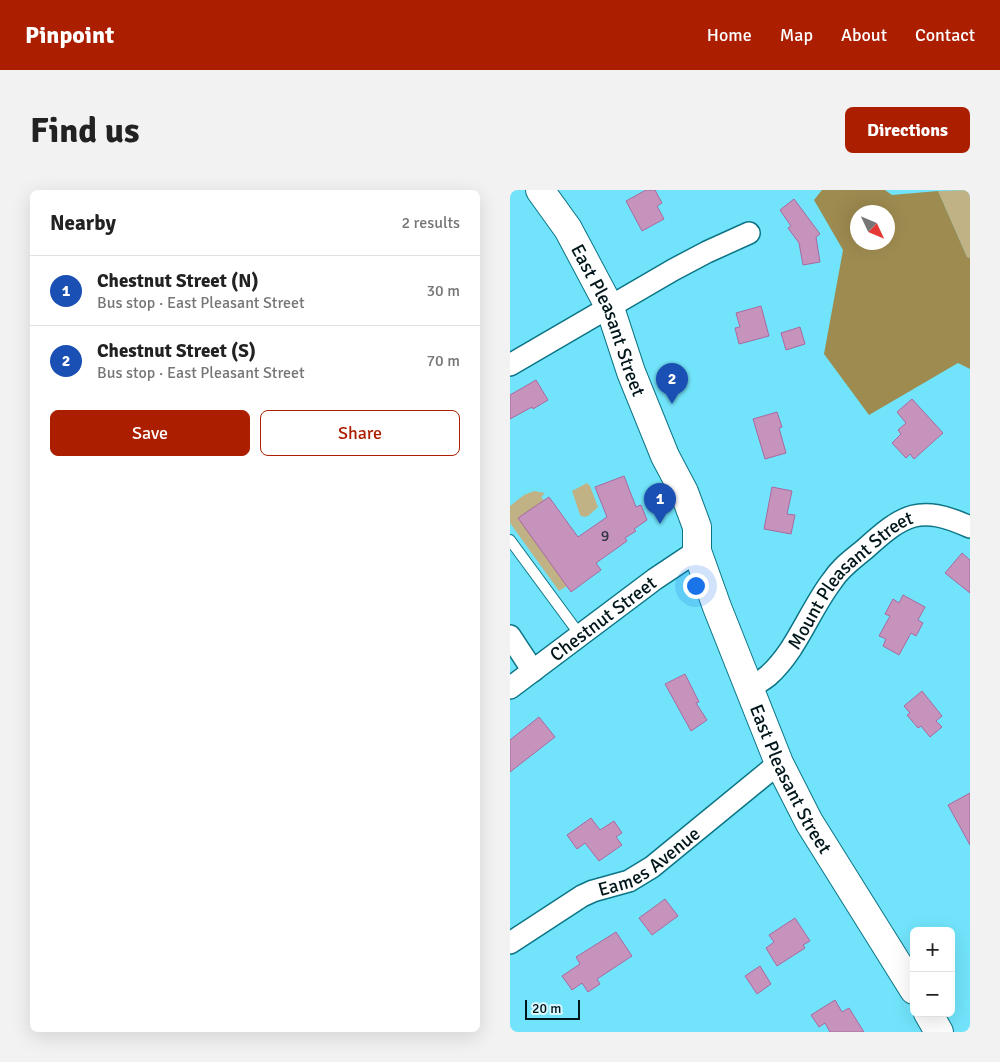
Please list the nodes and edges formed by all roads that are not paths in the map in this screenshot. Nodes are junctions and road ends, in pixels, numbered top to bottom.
1 (540, 190) edge
2 (749, 234) dead end
3 (610, 308) junction
4 (510, 365) edge
5 (970, 527) edge
6 (510, 540) edge
7 (697, 551) junction
8 (580, 635) junction
9 (510, 636) edge
10 (532, 671) junction
11 (510, 688) edge
12 (749, 689) junction
13 (779, 763) junction
14 (510, 943) edge
15 (910, 984) edge
16 (930, 1017) edge
17 (939, 1032) edge

1 - 3 main road, East Pleasant Street
2 - 3 street
3 - 4 street
3 - 7 main road, East Pleasant Street
5 - 12 street, Mount Pleasant Street
6 - 8 lane
7 - 8 street, Chestnut Street
7 - 12 main road, East Pleasant Street
8 - 10 street, Chestnut Street
9 - 10 street
10 - 11 street, Chestnut Street
12 - 13 main road, East Pleasant Street
13 - 14 street, Eames Avenue
13 - 15 main road, East Pleasant Street
16 - 17 main road

